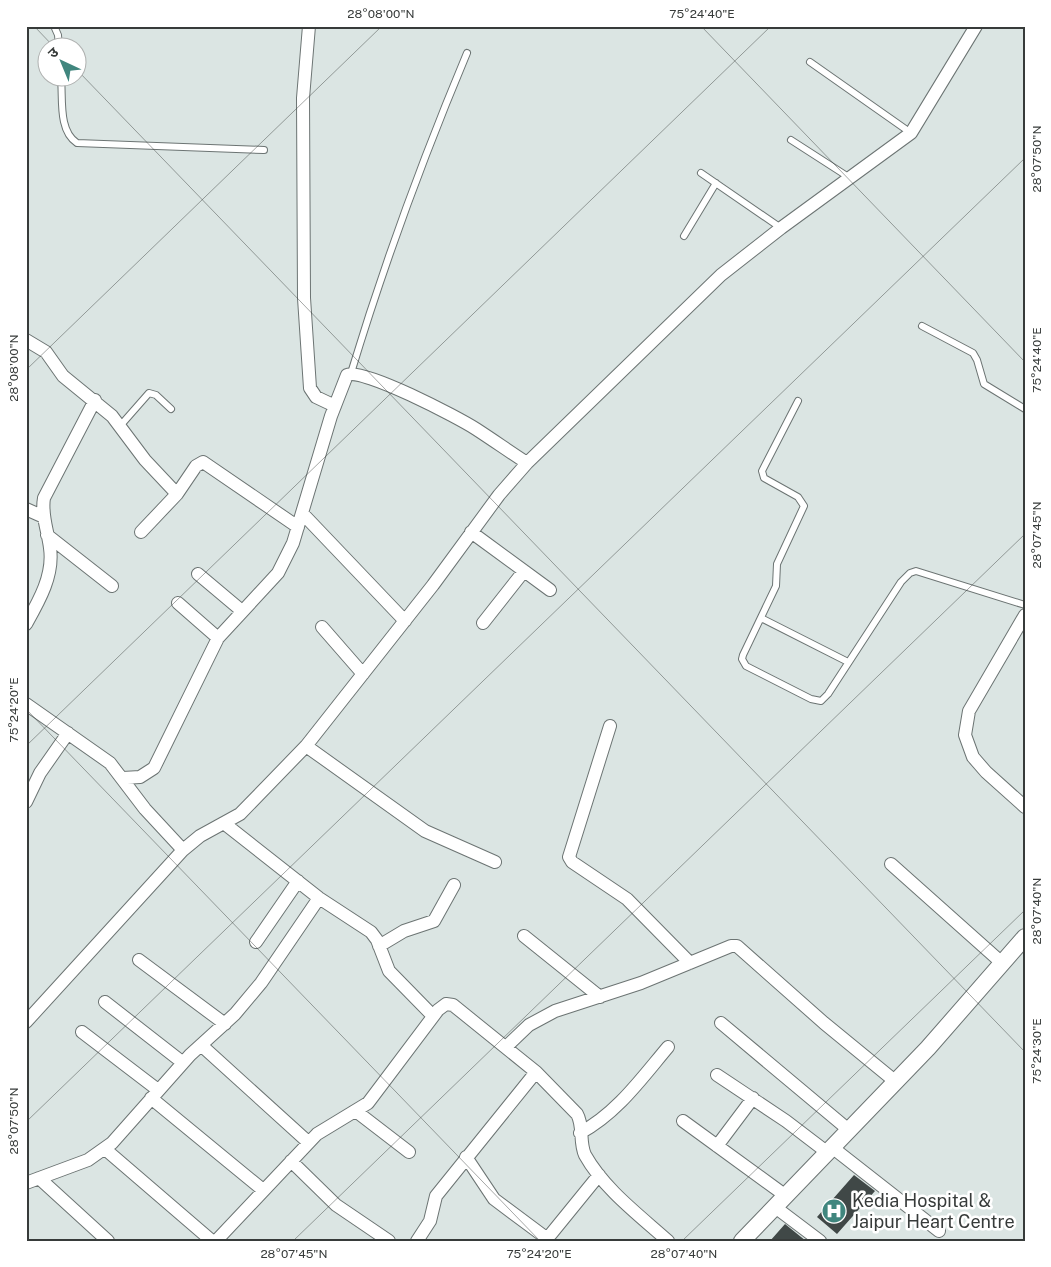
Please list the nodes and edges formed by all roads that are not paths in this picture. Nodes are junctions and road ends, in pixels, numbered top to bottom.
1 (54, 26) edge
2 (310, 26) edge
3 (976, 26) edge
4 (58, 38) edge
5 (467, 53) dead end
6 (810, 62) dead end
7 (62, 88) edge
8 (911, 133) junction
9 (792, 140) dead end
10 (264, 150) dead end
11 (701, 173) dead end
12 (850, 178) junction
13 (716, 183) junction
14 (781, 228) junction
15 (684, 236) dead end
16 (922, 326) dead end
17 (26, 340) edge
18 (351, 373) junction
19 (95, 400) junction
20 (798, 401) dead end
21 (335, 406) junction
22 (171, 409) dead end
23 (1025, 409) edge
24 (120, 426) junction
25 (527, 463) junction
26 (177, 494) junction
27 (26, 509) edge
28 (302, 513) junction
29 (44, 517) junction
30 (298, 527) junction
31 (141, 532) dead end
32 (471, 532) junction
33 (47, 535) junction
34 (524, 571) junction
35 (198, 574) dead end
36 (112, 586) dead end
37 (550, 590) dead end
38 (178, 603) dead end
39 (1025, 605) edge
40 (242, 611) junction
41 (1025, 615) edge
42 (761, 618) junction
43 (405, 620) junction
44 (26, 624) edge
45 (483, 624) dead end
46 (322, 627) dead end
47 (218, 638) junction
48 (848, 662) junction
49 (363, 674) junction
50 (26, 704) edge
51 (610, 726) dead end
52 (68, 733) junction
53 (306, 746) junction
54 (123, 778) junction
55 (26, 802) edge
56 (1025, 807) edge
57 (225, 824) junction
58 (183, 850) junction
59 (495, 862) dead end
60 (891, 864) dead end
61 (298, 882) junction
62 (454, 885) dead end
63 (319, 898) junction
64 (524, 936) dead end
65 (1025, 937) edge
66 (256, 942) dead end
67 (379, 946) junction
68 (139, 960) dead end
69 (690, 963) junction
70 (1002, 963) junction
71 (600, 997) junction
72 (105, 1002) dead end
73 (432, 1016) junction
74 (26, 1022) edge
75 (720, 1023) dead end
76 (226, 1024) junction
77 (82, 1032) dead end
78 (201, 1044) junction
79 (506, 1047) junction
80 (668, 1047) dead end
81 (182, 1062) junction
82 (536, 1072) junction
83 (717, 1075) dead end
84 (896, 1082) junction
85 (154, 1094) junction
86 (753, 1098) junction
87 (357, 1112) junction
88 (683, 1121) dead end
89 (850, 1131) junction
90 (580, 1133) junction
91 (308, 1142) junction
92 (718, 1146) junction
93 (105, 1149) junction
94 (831, 1150) junction
95 (409, 1152) dead end
96 (466, 1156) junction
97 (291, 1161) junction
98 (599, 1175) junction
99 (39, 1178) junction
100 (26, 1183) edge
101 (264, 1190) junction
102 (781, 1202) junction
103 (939, 1231) dead end
104 (108, 1241) edge
105 (212, 1241) edge
106 (216, 1241) edge
107 (388, 1241) edge
108 (417, 1241) edge
109 (668, 1241) edge
110 (742, 1241) edge
111 (820, 1241) edge

1 - 4 lane
2 - 21 street
3 - 8 street
5 - 18 lane
6 - 8 lane
7 - 10 lane
8 - 12 street
9 - 12 lane
11 - 13 lane
12 - 14 street
13 - 14 lane
13 - 15 lane
14 - 25 street
16 - 23 lane
17 - 19 street
18 - 21 street
18 - 25 street
19 - 24 street
19 - 29 street
20 - 42 lane
21 - 28 street
22 - 24 lane
24 - 26 street
25 - 32 street
26 - 30 street
26 - 31 street
27 - 29 street
28 - 30 street
28 - 43 street
29 - 33 street
30 - 40 street
32 - 34 street
32 - 43 street
33 - 36 street
33 - 44 street
34 - 37 street
34 - 45 street
35 - 40 street
38 - 47 street
39 - 48 lane
40 - 47 street
41 - 56 street
42 - 48 lane
42 - 48 lane
43 - 49 street
46 - 49 street
47 - 54 street
49 - 53 street
50 - 52 street
51 - 69 street
52 - 54 street
52 - 55 street
53 - 57 street
53 - 59 street
54 - 58 street
57 - 58 street
57 - 61 street
58 - 74 street
60 - 70 street
61 - 63 street
61 - 66 street
62 - 67 street
63 - 67 street
63 - 76 street
64 - 71 street
65 - 70 street
67 - 73 street
68 - 76 street
69 - 71 street
69 - 84 street
70 - 84 street
71 - 79 street
72 - 81 street
73 - 79 street
73 - 87 street
75 - 89 street
76 - 78 street
77 - 85 street
78 - 81 street
78 - 91 street
79 - 82 street
80 - 90 street
81 - 85 street
82 - 90 street
82 - 96 street
83 - 86 street
84 - 89 street
85 - 93 street
85 - 101 street
86 - 92 street
86 - 94 street
87 - 91 street
87 - 95 street
88 - 92 street
89 - 94 street
90 - 98 street
91 - 97 street
92 - 102 street
93 - 99 street
93 - 105 street
94 - 102 street
94 - 103 street
96 - 98 street
96 - 108 street
97 - 101 street
97 - 107 street
98 - 109 street
99 - 100 street
99 - 104 street
101 - 106 street
102 - 110 street
102 - 111 street

